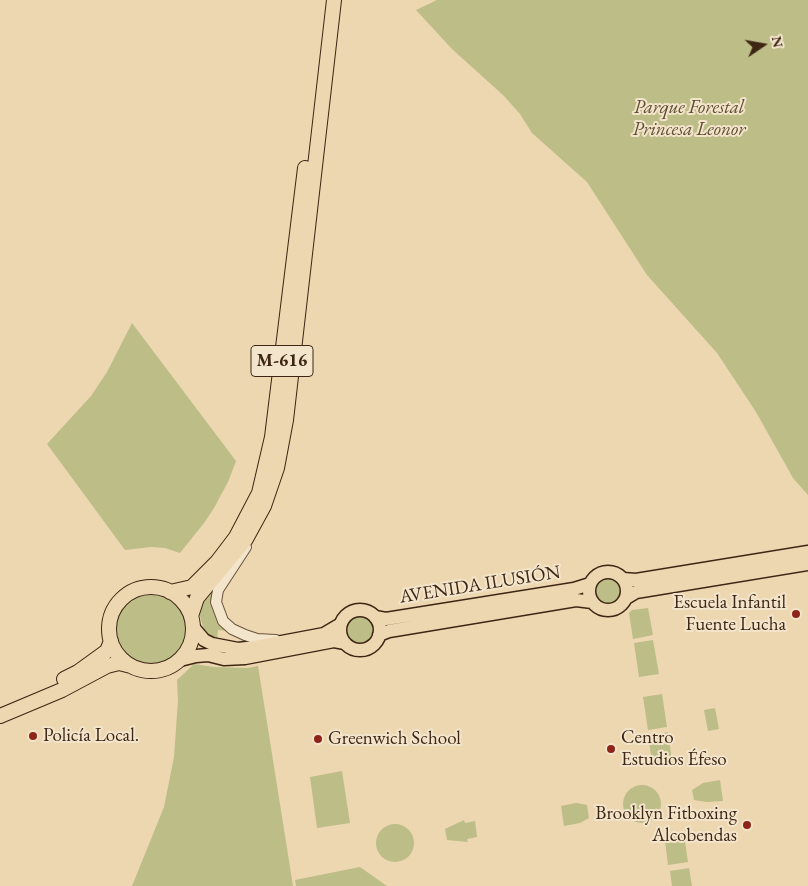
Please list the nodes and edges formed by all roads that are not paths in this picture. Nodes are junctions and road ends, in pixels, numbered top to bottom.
1 (325, 0) edge
2 (334, 0) edge
3 (264, 506) junction
4 (808, 552) edge
5 (808, 564) edge
6 (623, 579) junction
7 (590, 584) junction
8 (170, 592) junction
9 (626, 598) junction
10 (592, 602) junction
11 (374, 617) junction
12 (192, 622) junction
13 (341, 624) junction
14 (379, 635) junction
15 (111, 641) junction
16 (288, 641) junction
17 (345, 643) junction
18 (180, 660) junction
19 (131, 666) junction
20 (0, 707) edge
21 (0, 716) edge

1 - 8 highway, M-616
2 - 3 highway, M-616
3 - 12 highway, M-616
3 - 16 street
4 - 6 main road
5 - 9 main road
6 - 7 main road
6 - 9 main road
7 - 10 main road
7 - 11 main road, AVENIDA ILUSIÓN
8 - 12 highway
8 - 15 highway, M-616
9 - 10 main road
10 - 14 main road, AVENIDA ILUSIÓN
11 - 13 main road
11 - 14 main road
12 - 16 main road
12 - 18 highway, M-616
13 - 16 main road
13 - 17 main road
14 - 17 main road
15 - 19 highway
15 - 20 highway
17 - 18 main road
18 - 19 highway
19 - 21 highway

